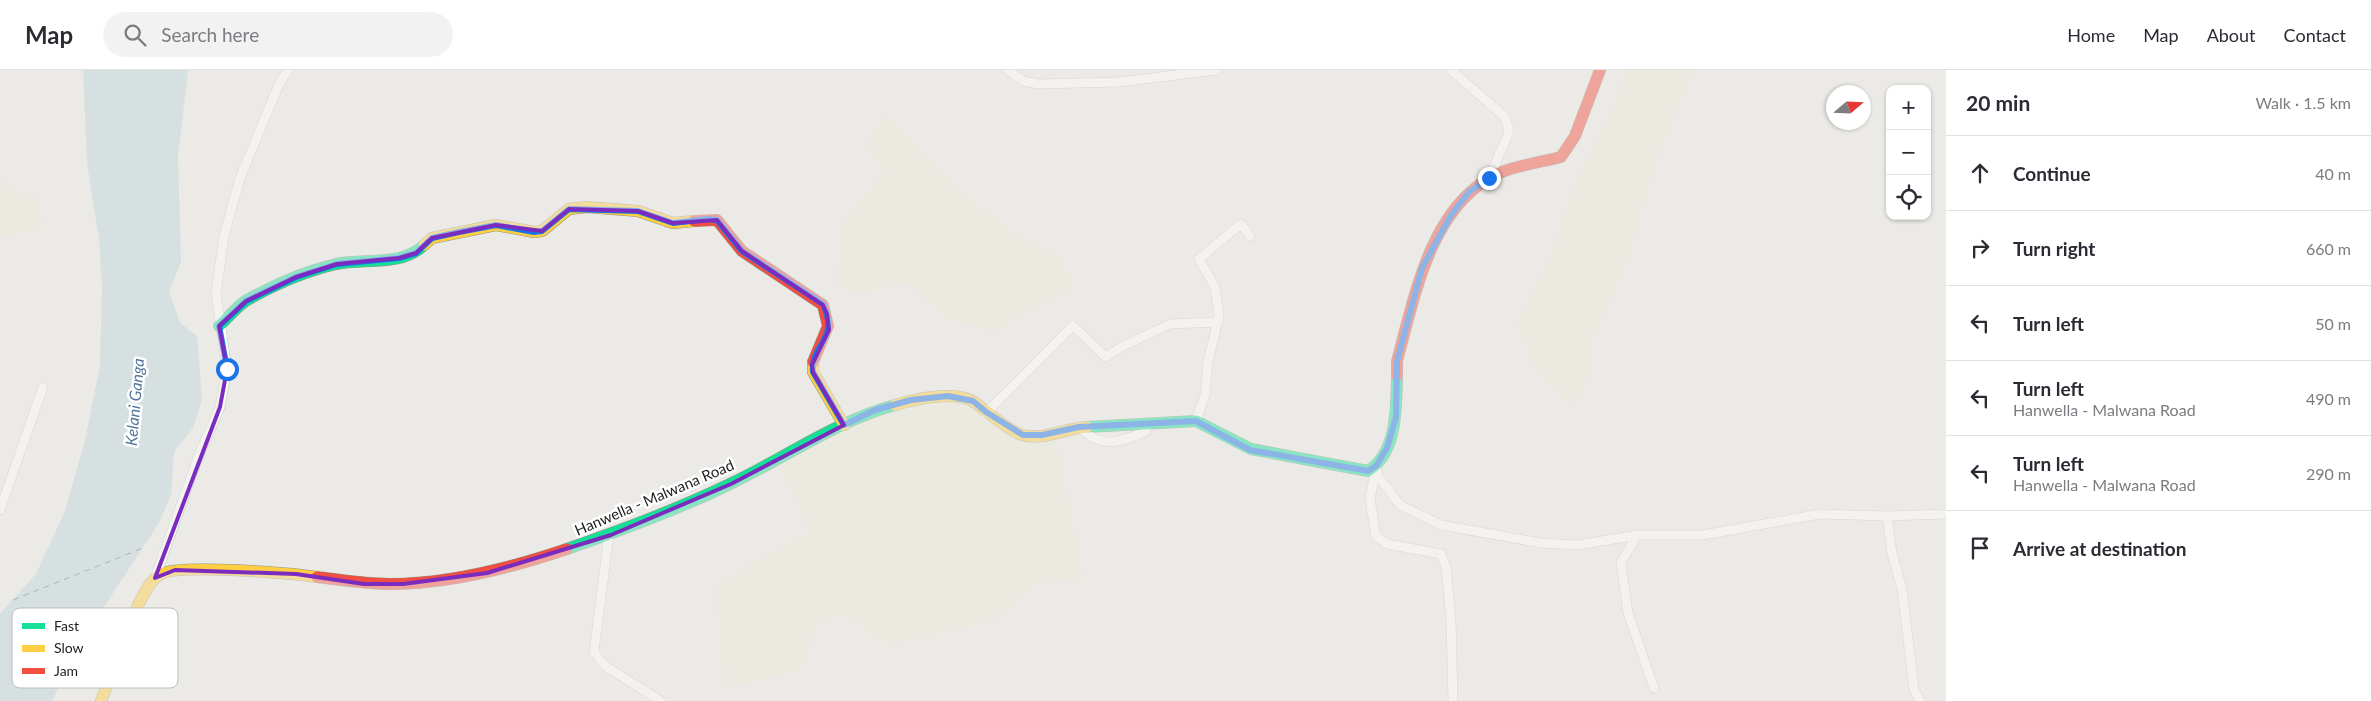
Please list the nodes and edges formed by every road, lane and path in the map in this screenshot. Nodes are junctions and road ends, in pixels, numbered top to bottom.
1 (288, 70) edge
2 (1008, 70) edge
3 (1216, 70) edge
4 (1451, 70) edge
5 (1600, 70) edge
6 (1489, 178) junction
7 (1250, 236) dead end
8 (1218, 322) junction
9 (219, 326) junction
10 (43, 387) dead end
11 (986, 412) junction
12 (1196, 421) junction
13 (1149, 423) junction
14 (844, 425) junction
15 (1079, 427) junction
16 (1376, 466) junction
17 (0, 510) edge
18 (1946, 514) edge
19 (1887, 516) junction
20 (608, 534) junction
21 (1637, 536) junction
22 (155, 578) junction
23 (137, 608) edge
24 (107, 688) edge
25 (1654, 688) dead end
26 (101, 701) edge
27 (661, 701) edge
28 (1453, 701) edge
29 (1920, 701) edge

1 - 9 street
2 - 3 street
4 - 6 street
5 - 6 street
6 - 16 street
7 - 8 street
8 - 11 street
8 - 12 street
9 - 14 street
9 - 22 street
10 - 17 street
11 - 14 street, Hanwella - Malwana Road
11 - 15 street, Hanwella - Malwana Road
12 - 13 street, Hanwella - Malwana Road
12 - 16 street
13 - 15 street, Hanwella - Malwana Road
13 - 15 street
14 - 20 street, Hanwella - Malwana Road
16 - 21 street
16 - 28 street
18 - 19 street
19 - 21 street
19 - 29 street
20 - 22 street, Hanwella - Malwana Road
20 - 27 street
21 - 25 street
22 - 23 street
24 - 26 street

